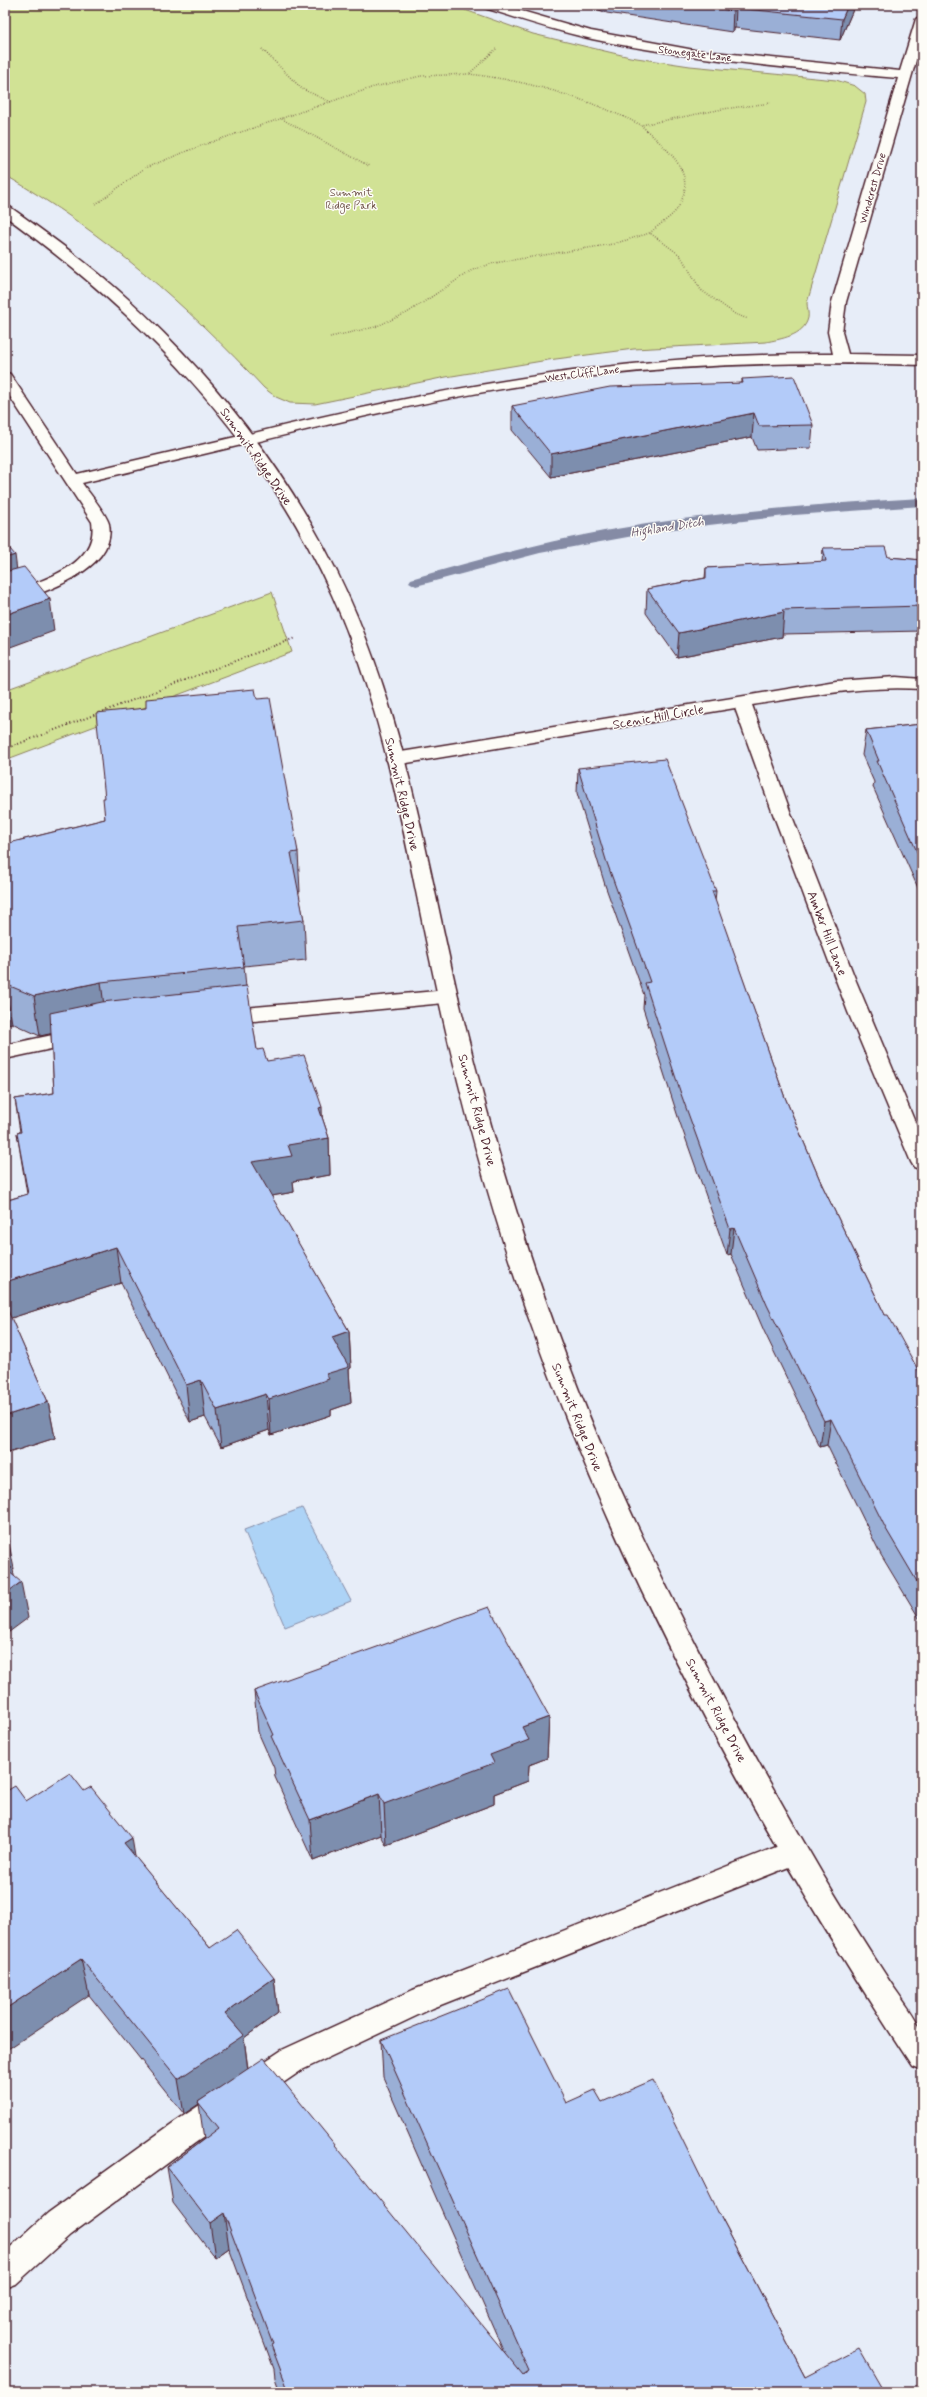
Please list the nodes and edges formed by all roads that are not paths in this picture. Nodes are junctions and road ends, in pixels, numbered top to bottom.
1 (490, 5) edge
2 (922, 19) edge
3 (905, 75) junction
4 (5, 210) edge
5 (842, 358) junction
6 (922, 360) edge
7 (5, 377) edge
8 (248, 439) junction
9 (73, 480) junction
10 (5, 599) edge
11 (922, 684) edge
12 (742, 701) junction
13 (395, 759) junction
14 (448, 997) junction
15 (204, 1019) edge
16 (99, 1032) edge
17 (5, 1052) edge
18 (922, 1162) edge
19 (794, 1852) junction
20 (922, 2056) edge
21 (5, 2273) edge

1 - 3 street, Stonegate Lane
2 - 3 street, Windcrest Drive
3 - 5 street, Windcrest Drive
4 - 8 street, Summit Ridge Drive
5 - 6 street, West Cliff Lane
5 - 8 street, West Cliff Lane
7 - 9 street
8 - 9 street, West Cliff Lane
8 - 13 street, Summit Ridge Drive
9 - 10 street
11 - 12 street, Scenic Hill Circle
12 - 13 street, Scenic Hill Circle
12 - 18 street, Amber Hill Lane
13 - 14 street, Summit Ridge Drive
14 - 15 street
14 - 19 street, Summit Ridge Drive
16 - 17 street
19 - 20 street, Summit Ridge Drive
19 - 21 street

